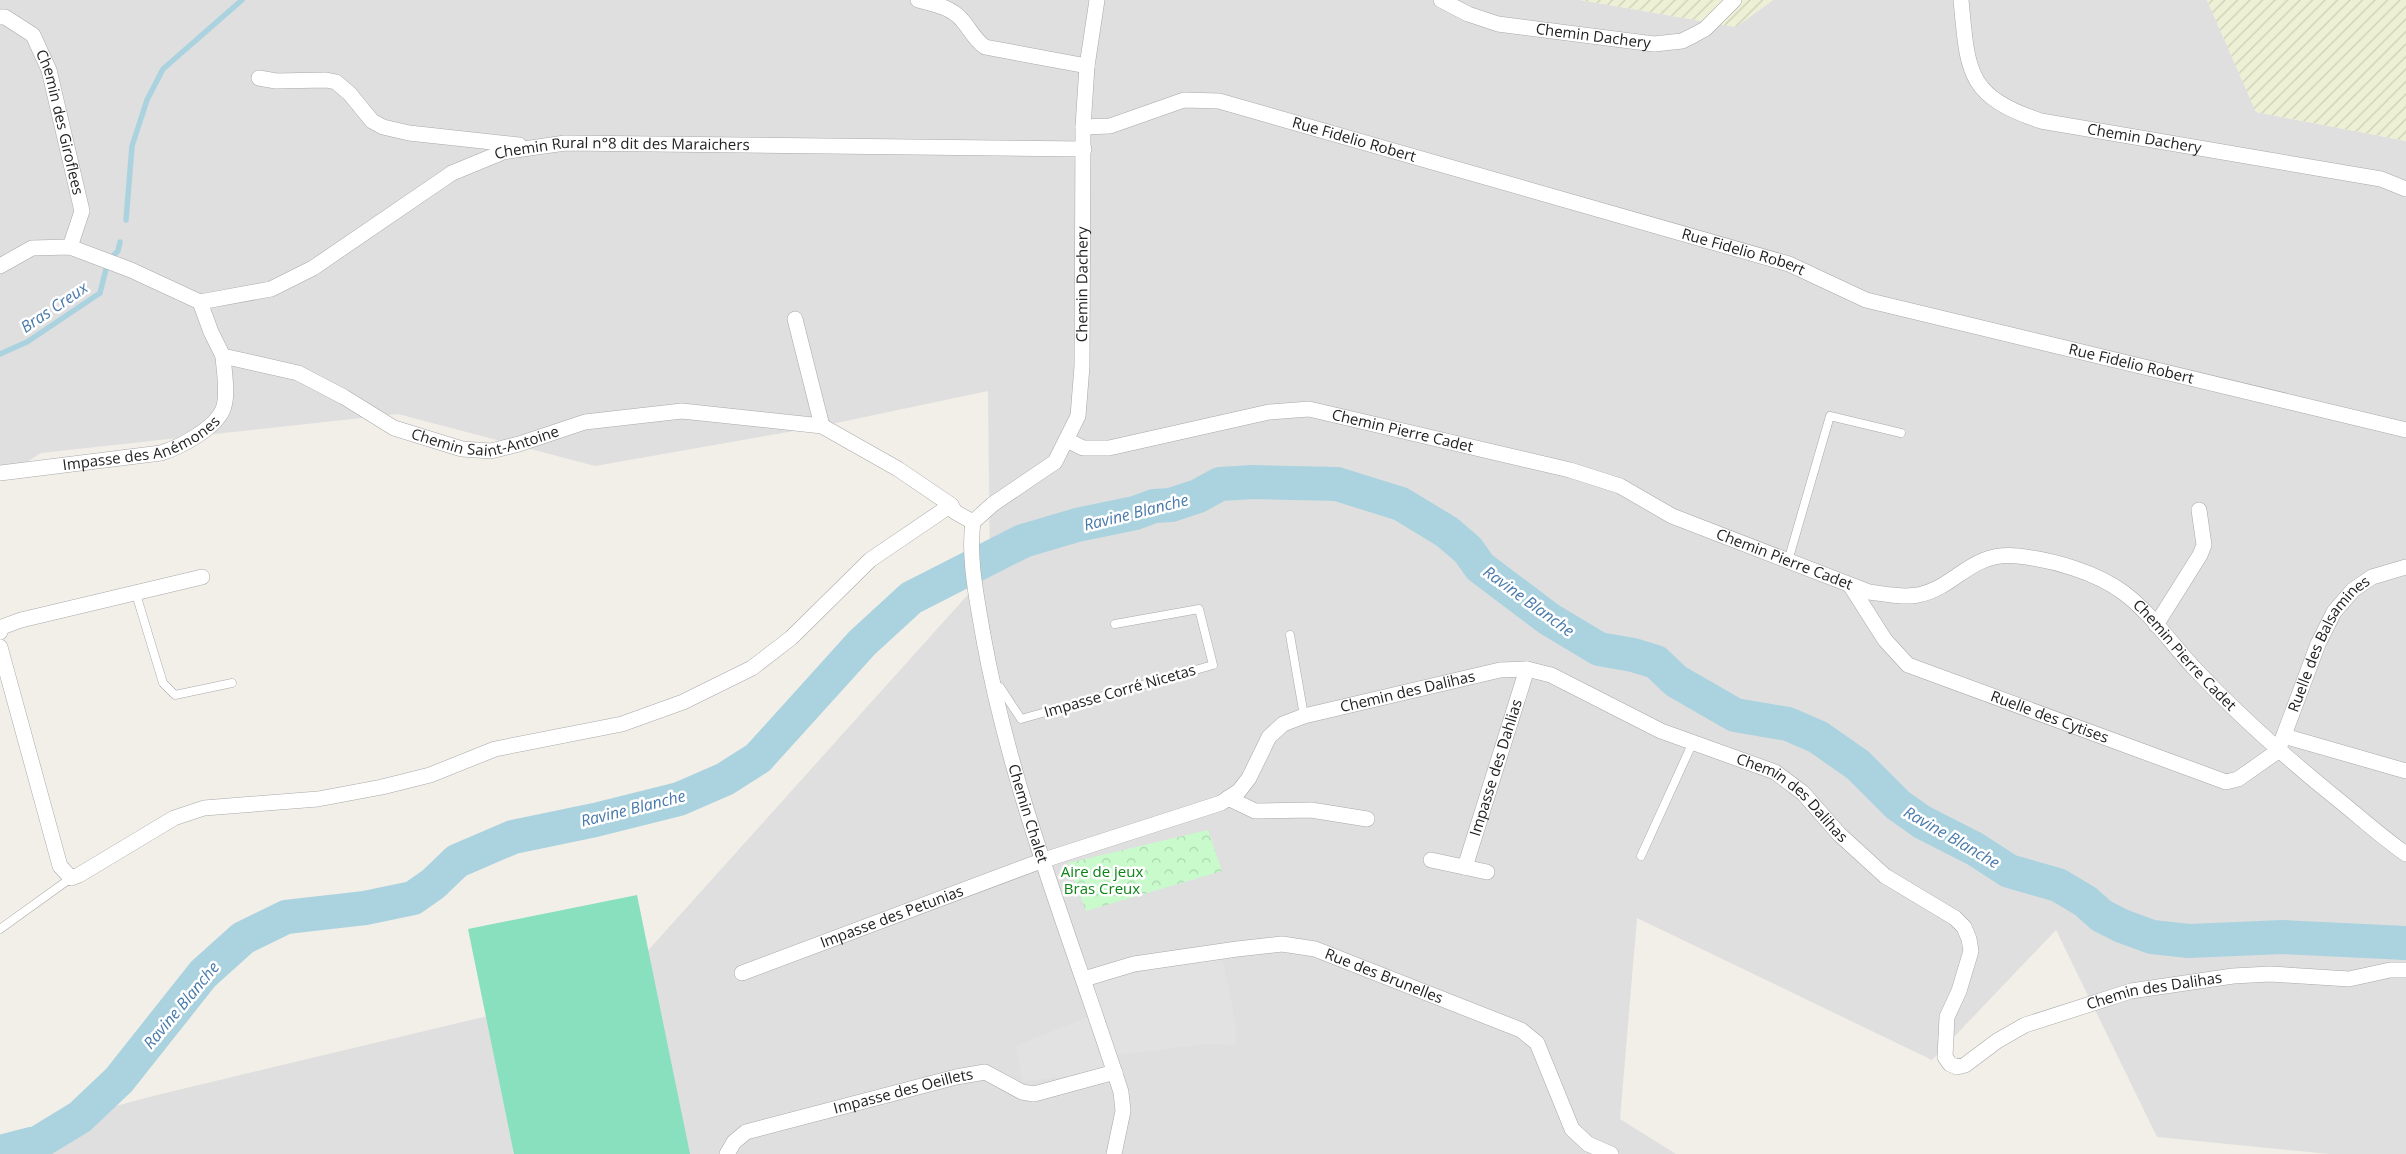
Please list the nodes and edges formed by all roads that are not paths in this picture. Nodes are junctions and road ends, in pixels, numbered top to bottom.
1 (918, 0) edge
2 (1097, 0) edge
3 (1441, 0) edge
4 (1734, 0) edge
5 (1961, 0) edge
6 (0, 17) edge
7 (1088, 66) junction
8 (259, 78) dead end
9 (1083, 127) junction
10 (532, 146) junction
11 (1084, 149) junction
12 (2406, 189) edge
13 (70, 247) junction
14 (0, 266) edge
15 (200, 302) junction
16 (795, 320) dead end
17 (223, 356) junction
18 (822, 426) junction
19 (2406, 430) edge
20 (1901, 433) dead end
21 (1067, 440) junction
22 (0, 473) edge
23 (951, 506) junction
24 (2199, 510) dead end
25 (972, 528) junction
26 (1788, 561) junction
27 (2406, 567) edge
28 (202, 577) dead end
29 (1850, 585) junction
30 (136, 594) junction
31 (1115, 624) dead end
32 (2156, 625) junction
33 (0, 632) edge
34 (1290, 635) dead end
35 (0, 647) edge
36 (1527, 669) junction
37 (232, 683) dead end
38 (992, 685) junction
39 (1304, 716) junction
40 (2284, 736) junction
41 (1693, 742) junction
42 (2278, 751) junction
43 (2406, 771) edge
44 (1228, 798) junction
45 (1367, 819) dead end
46 (2406, 854) edge
47 (1641, 856) dead end
48 (1042, 860) junction
49 (1431, 860) dead end
50 (1465, 867) junction
51 (1486, 872) dead end
52 (71, 878) junction
53 (0, 930) edge
54 (2406, 970) edge
55 (742, 973) dead end
56 (1084, 979) junction
57 (1115, 1072) junction
58 (727, 1154) edge
59 (1114, 1154) edge
60 (1611, 1154) edge

1 - 7 street
2 - 7 street, Chemin Dachery
3 - 4 street, Chemin Dachery
5 - 12 street, Chemin Dachery
6 - 13 street, Chemin des Giroflees
7 - 9 street, Chemin Dachery
8 - 10 street
9 - 11 street, Chemin Dachery
9 - 19 street, Rue Fidelio Robert
10 - 11 street, Chemin Rural n°8 dit des Maraichers
10 - 15 street, Chemin Rural n°8 dit des Maraichers
11 - 21 street, Chemin Dachery
13 - 14 street
13 - 15 street
15 - 17 street
16 - 18 street
17 - 18 street, Chemin Saint-Antoine
17 - 22 street, Impasse des Anémones
18 - 23 street, Chemin Saint-Antoine
20 - 26 lane
21 - 25 street, Chemin Dachery
21 - 26 street, Chemin Pierre Cadet
23 - 25 street, Chemin Saint-Antoine
23 - 52 street
24 - 32 street
25 - 38 street, Chemin Chalet
26 - 29 street, Chemin Pierre Cadet
27 - 40 street, Ruelle des Balsamines
28 - 30 street
29 - 32 street, Chemin Pierre Cadet
29 - 42 street, Ruelle des Cytises
30 - 33 street
30 - 37 lane
31 - 38 lane, Impasse Corré Nicetas
32 - 42 street, Chemin Pierre Cadet
34 - 39 lane
35 - 52 street
36 - 39 street, Chemin des Dalihas
36 - 41 street, Chemin des Dalihas
36 - 50 street, Impasse des Dahlias
38 - 48 street, Chemin Chalet
39 - 44 street, Chemin des Dalihas
40 - 42 street, Ruelle des Balsamines
40 - 43 street
41 - 47 lane
41 - 54 street, Chemin des Dalihas
42 - 46 street, Chemin Pierre Cadet
44 - 45 street
44 - 48 street, Chemin des Dalihas
48 - 55 street, Impasse des Petunias
48 - 56 street, Chemin Chalet
49 - 50 street
50 - 51 street
52 - 53 lane
56 - 57 street, Chemin Chalet
56 - 60 street, Rue des Brunelles
57 - 58 street, Impasse des Oeillets
57 - 59 street, Chemin Chalet

